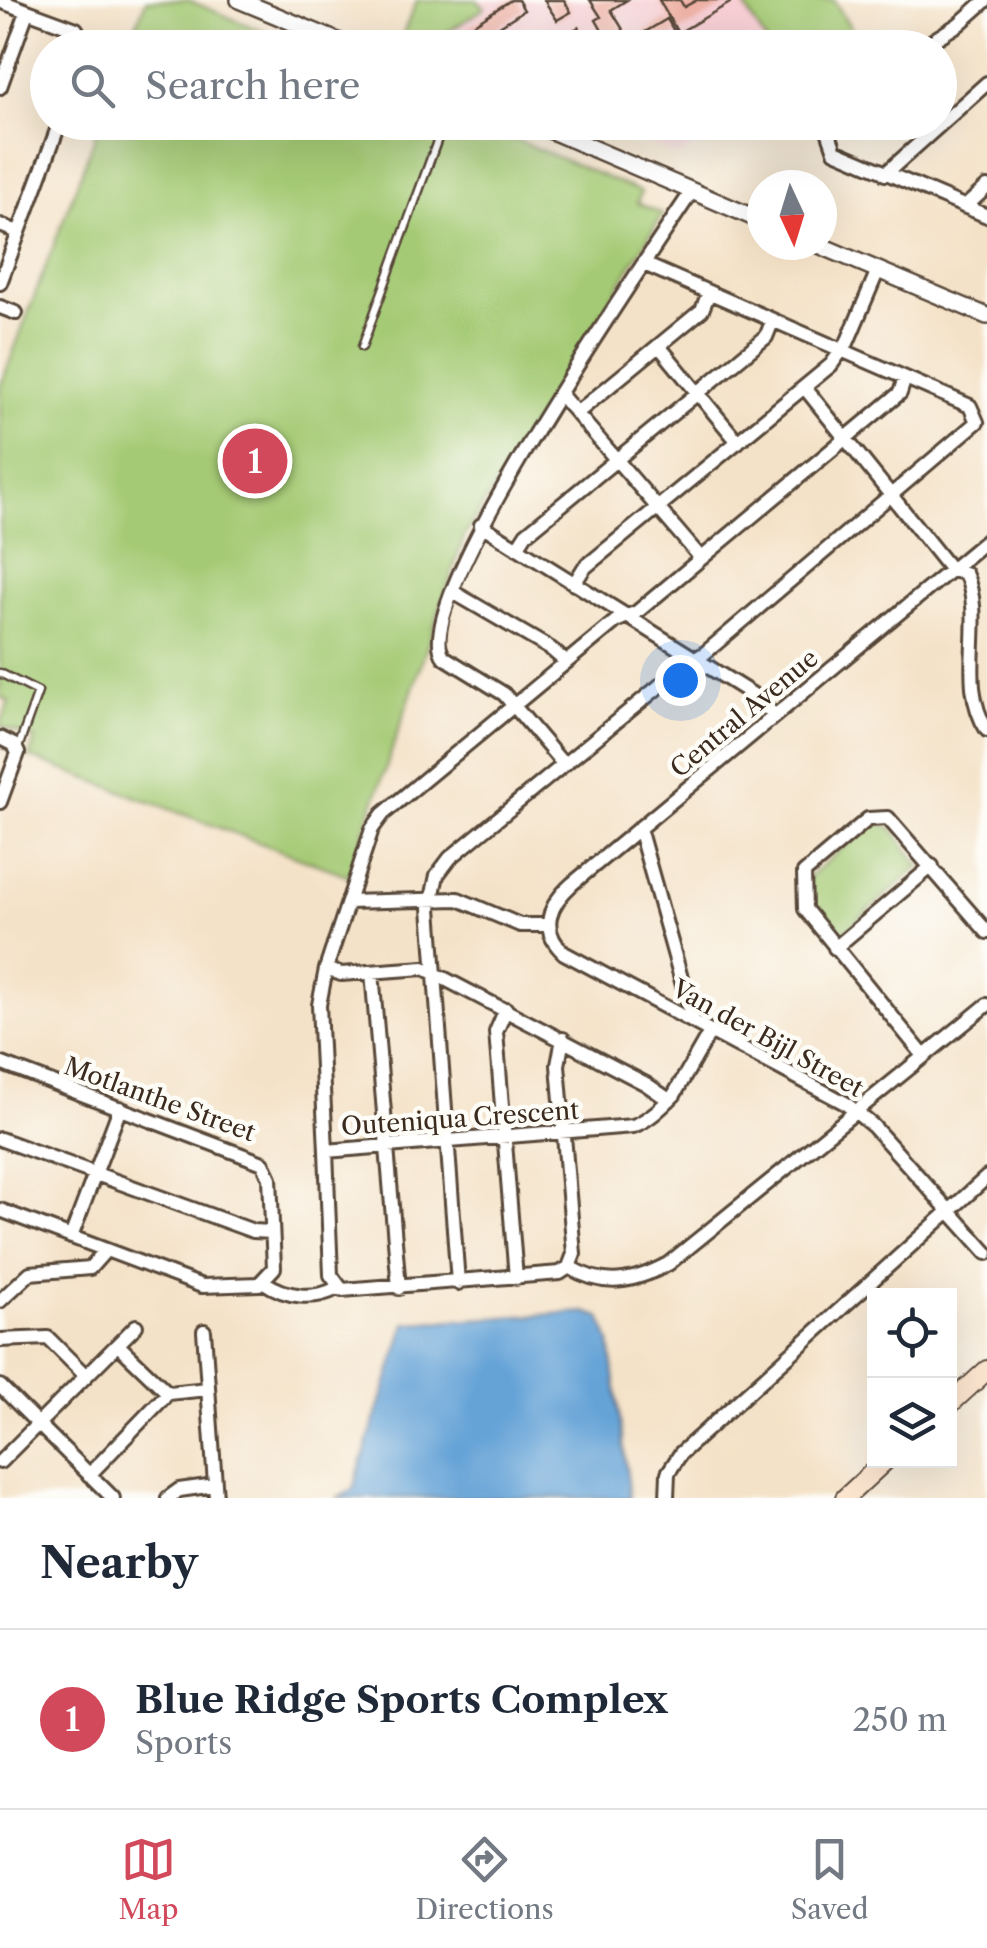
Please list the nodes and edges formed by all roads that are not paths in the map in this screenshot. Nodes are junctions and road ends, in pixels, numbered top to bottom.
1 (239, 0) edge
2 (0, 1) edge
3 (985, 2) edge
4 (27, 12) junction
5 (77, 30) edge
6 (311, 30) edge
7 (950, 30) edge
8 (1, 80) edge
9 (987, 83) edge
10 (957, 110) edge
11 (53, 140) edge
12 (437, 140) edge
13 (573, 140) edge
14 (582, 140) edge
15 (831, 140) edge
16 (924, 140) edge
17 (580, 143) junction
18 (886, 174) junction
19 (987, 187) edge
20 (692, 191) junction
21 (965, 207) junction
22 (747, 215) edge
23 (987, 216) edge
24 (0, 225) edge
25 (18, 232) junction
26 (837, 253) edge
27 (644, 264) junction
28 (878, 270) junction
29 (0, 283) edge
30 (708, 295) junction
31 (0, 307) edge
32 (16, 313) dead end
33 (987, 316) edge
34 (772, 322) junction
35 (659, 346) junction
36 (362, 347) dead end
37 (840, 351) junction
38 (905, 378) junction
39 (804, 388) junction
40 (698, 393) junction
41 (560, 394) junction
42 (578, 412) junction
43 (844, 438) junction
44 (738, 442) junction
45 (618, 459) junction
46 (891, 497) junction
47 (658, 508) junction
48 (480, 525) junction
49 (987, 540) edge
50 (516, 548) junction
51 (700, 557) junction
52 (951, 570) junction
53 (574, 584) junction
54 (453, 592) junction
55 (627, 616) junction
56 (694, 658) junction
57 (566, 662) junction
58 (0, 672) edge
59 (514, 705) junction
60 (776, 716) junction
61 (987, 730) edge
62 (0, 738) edge
63 (17, 751) junction
64 (564, 765) junction
65 (0, 802) edge
66 (639, 828) junction
67 (932, 866) junction
68 (432, 900) junction
69 (348, 902) junction
70 (549, 928) junction
71 (987, 932) edge
72 (835, 948) junction
73 (326, 970) junction
74 (372, 972) junction
75 (433, 972) junction
76 (987, 1005) edge
77 (506, 1009) junction
78 (693, 1020) junction
79 (710, 1032) junction
80 (563, 1039) junction
81 (924, 1056) junction
82 (0, 1064) edge
83 (669, 1100) junction
84 (120, 1108) junction
85 (858, 1112) junction
86 (564, 1132) junction
87 (504, 1137) junction
88 (0, 1139) edge
89 (446, 1141) junction
90 (387, 1146) junction
91 (326, 1151) junction
92 (95, 1173) junction
93 (987, 1176) edge
94 (0, 1210) edge
95 (949, 1210) junction
96 (272, 1232) junction
97 (71, 1236) junction
98 (106, 1250) junction
99 (987, 1253) edge
100 (569, 1267) junction
101 (516, 1278) junction
102 (264, 1282) junction
103 (458, 1283) junction
104 (337, 1288) junction
105 (398, 1288) junction
106 (2, 1295) edge
107 (136, 1326) dead end
108 (204, 1331) dead end
109 (0, 1340) edge
110 (118, 1345) junction
111 (987, 1370) edge
112 (86, 1376) junction
113 (0, 1386) edge
114 (208, 1389) junction
115 (168, 1393) junction
116 (957, 1398) edge
117 (38, 1424) junction
118 (0, 1462) edge
119 (877, 1468) edge
120 (89, 1474) junction
121 (216, 1492) edge
122 (112, 1498) edge
123 (168, 1498) edge
124 (667, 1498) edge
125 (844, 1498) edge

1 - 6 street
2 - 4 street
3 - 7 street
4 - 5 street
4 - 8 street
9 - 10 street
11 - 25 street
12 - 36 lane
13 - 17 street
14 - 17 lane
15 - 18 street
16 - 18 street
17 - 20 street
18 - 21 street
19 - 21 street
20 - 22 street
20 - 27 street
21 - 23 street
24 - 25 street
25 - 29 street
26 - 28 street
27 - 30 street
27 - 41 street
28 - 33 street
28 - 37 street
30 - 34 street
30 - 35 street
31 - 32 street
34 - 37 street
34 - 40 street
35 - 40 street
35 - 42 street
37 - 38 street
37 - 39 street
38 - 43 street, Outeniqua Crescent
38 - 46 street
39 - 43 street
39 - 44 street
40 - 44 street
40 - 45 street
41 - 42 street
41 - 48 street
42 - 45 street
43 - 46 street
43 - 51 street, Outeniqua Crescent
44 - 47 street
45 - 47 street
45 - 50 street
46 - 52 street
46 - 56 street
47 - 51 street
47 - 53 street
48 - 50 street
48 - 54 street
49 - 52 street, Central Avenue
50 - 53 street
51 - 55 street, Outeniqua Crescent
52 - 60 street, Central Avenue
52 - 61 street
53 - 55 street
54 - 57 street
54 - 59 street
55 - 56 street
55 - 57 street, Outeniqua Crescent
56 - 60 street
56 - 64 street
57 - 59 street, Outeniqua Crescent
58 - 63 lane
59 - 64 street
59 - 69 street, Outeniqua Crescent
60 - 66 street, Central Avenue
62 - 63 street
63 - 65 street
64 - 68 street
66 - 70 street, Central Avenue
66 - 78 street
67 - 71 street
67 - 72 street
67 - 72 street
68 - 69 street
68 - 70 street
68 - 75 street
69 - 73 street, Outeniqua Crescent
70 - 78 street, Van der Bijl Street
72 - 81 street
73 - 74 street
73 - 91 street, Outeniqua Crescent
74 - 75 street
74 - 90 street
75 - 77 street
75 - 89 street
76 - 81 street
77 - 80 street
77 - 87 street
78 - 79 street, Van der Bijl Street
79 - 83 street, Outeniqua Crescent
79 - 85 street, Van der Bijl Street
80 - 83 street
80 - 86 street
81 - 85 street
82 - 84 street, Motlanthe Street
83 - 86 street, Outeniqua Crescent
84 - 92 street
84 - 96 street, Motlanthe Street
85 - 95 street, Van der Bijl Street
85 - 100 street
86 - 87 street, Outeniqua Crescent
86 - 100 street
87 - 89 street, Outeniqua Crescent
87 - 101 street
88 - 92 street
89 - 90 street, Outeniqua Crescent
89 - 103 street
90 - 91 street, Outeniqua Crescent
90 - 105 street
91 - 104 street
92 - 96 street
92 - 97 street
93 - 95 street
94 - 97 street
95 - 99 street, Van der Bijl Street
95 - 124 street
96 - 102 street, Motlanthe Street
97 - 98 street
98 - 102 street
98 - 106 street
100 - 101 street
101 - 103 street
102 - 104 street
103 - 105 street
104 - 105 street
107 - 110 street
108 - 114 street
109 - 112 street
110 - 112 street
110 - 115 street
111 - 116 main road
112 - 117 street
113 - 117 street
114 - 115 street
114 - 121 street
115 - 120 street
117 - 118 street
117 - 120 street
119 - 125 main road
120 - 122 street
121 - 123 street

